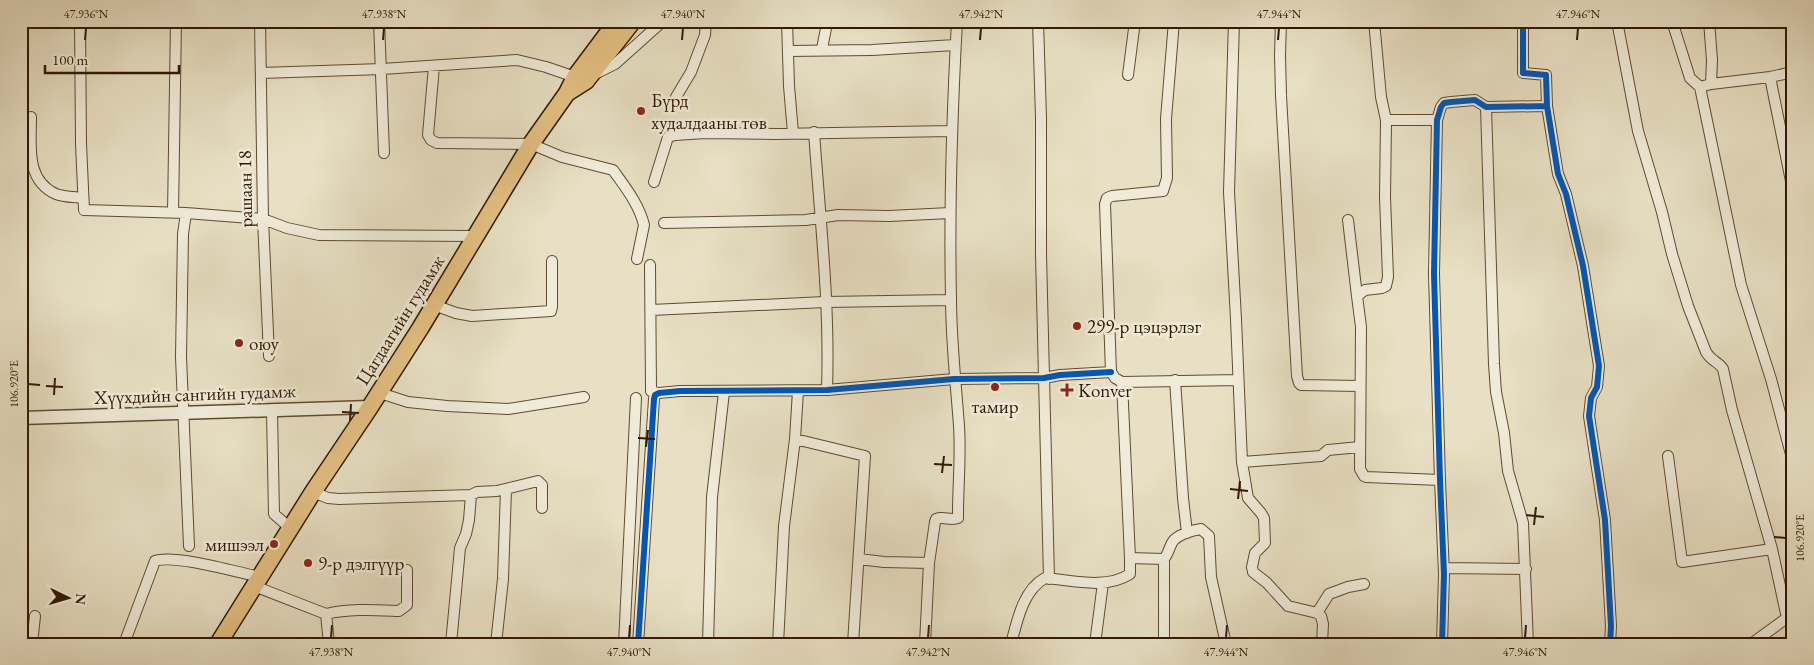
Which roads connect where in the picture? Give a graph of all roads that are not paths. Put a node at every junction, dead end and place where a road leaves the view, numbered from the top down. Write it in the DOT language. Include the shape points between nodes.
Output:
graph roads {
  1 [pos="80,21"];
  2 [pos="176,21"];
  3 [pos="260,21"];
  4 [pos="379,21"];
  5 [pos="616,21"];
  6 [pos="633,21"];
  7 [pos="663,21"];
  8 [pos="706,21"];
  9 [pos="787,21"];
  10 [pos="827,21"];
  11 [pos="956,21"];
  12 [pos="1038,21"];
  13 [pos="1135,21"];
  14 [pos="1174,21"];
  15 [pos="1234,21"];
  16 [pos="1281,21"];
  17 [pos="1374,21"];
  18 [pos="1522,21"];
  19 [pos="1617,21"];
  20 [pos="1672,21"];
  21 [pos="1709,21"];
  22 [pos="955,44"];
  23 [pos="788,51"];
  24 [pos="822,51"];
  25 [pos="434,66"];
  26 [pos="382,69"];
  27 [pos="1793,72"];
  28 [pos="261,73"];
  29 [pos="1128,75"];
  30 [pos="581,77"];
  31 [pos="1770,77"];
  32 [pos="1711,84"];
  33 [pos="1700,87"];
  34 [pos="676,97"];
  35 [pos="1548,106"];
  36 [pos="1486,107"];
  37 [pos="30,117"];
  38 [pos="1386,120"];
  39 [pos="1436,120"];
  40 [pos="814,132"];
  41 [pos="951,132"];
  42 [pos="793,133"];
  43 [pos="531,144"];
  44 [pos="384,153"];
  45 [pos="654,182"];
  46 [pos="1793,191"];
  47 [pos="83,198"];
  48 [pos="173,213"];
  49 [pos="186,213"];
  50 [pos="950,213"];
  51 [pos="820,217"];
  52 [pos="262,219"];
  53 [pos="1348,220"];
  54 [pos="664,224"];
  55 [pos="475,236"];
  56 [pos="637,259"];
  57 [pos="552,261"];
  58 [pos="650,265"];
  59 [pos="1357,296"];
  60 [pos="951,300"];
  61 [pos="825,302"];
  62 [pos="434,305"];
  63 [pos="651,310"];
  64 [pos="269,356"];
  65 [pos="1111,372"];
  66 [pos="1044,378"];
  67 [pos="954,379"];
  68 [pos="1175,380"];
  69 [pos="1238,380"];
  70 [pos="1122,382"];
  71 [pos="1360,386"];
  72 [pos="827,390"];
  73 [pos="798,391"];
  74 [pos="380,392"];
  75 [pos="724,392"];
  76 [pos="658,393"];
  77 [pos="584,397"];
  78 [pos="636,398"];
  79 [pos="370,407"];
  80 [pos="272,411"];
  81 [pos="182,414"];
  82 [pos="21,418"];
  83 [pos="795,439"];
  84 [pos="652,445"];
  85 [pos="634,446"];
  86 [pos="1360,447"];
  87 [pos="1668,456"];
  88 [pos="1242,462"];
  89 [pos="1793,462"];
  90 [pos="1440,480"];
  91 [pos="506,489"];
  92 [pos="313,492"];
  93 [pos="471,495"];
  94 [pos="542,508"];
  95 [pos="290,528"];
  96 [pos="1187,533"];
  97 [pos="189,546"];
  98 [pos="1772,549"];
  99 [pos="1130,558"];
  100 [pos="859,559"];
  101 [pos="1164,559"];
  102 [pos="929,563"];
  103 [pos="1444,568"];
  104 [pos="1526,569"];
  105 [pos="407,570"];
  106 [pos="1049,579"];
  107 [pos="257,582"];
  108 [pos="1104,583"];
  109 [pos="1364,584"];
  110 [pos="1317,613"];
  111 [pos="326,614"];
  112 [pos="36,616"];
  113 [pos="1790,616"];
  114 [pos="32,644"];
  115 [pos="124,644"];
  116 [pos="218,644"];
  117 [pos="329,644"];
  118 [pos="451,644"];
  119 [pos="496,644"];
  120 [pos="624,644"];
  121 [pos="638,644"];
  122 [pos="708,644"];
  123 [pos="778,644"];
  124 [pos="853,644"];
  125 [pos="925,644"];
  126 [pos="1011,644"];
  127 [pos="1095,644"];
  128 [pos="1164,644"];
  129 [pos="1226,644"];
  130 [pos="1322,644"];
  131 [pos="1442,644"];
  132 [pos="1528,644"];
  133 [pos="1610,644"];
  134 [pos="1751,644"];
  1 -- 47 [label="street"];
  2 -- 48 [label="street"];
  3 -- 28 [label="street, рашаан 18"];
  4 -- 26 [label="street"];
  5 -- 30 [label="main road, Цагдаагийн гудамж"];
  6 -- 30 [label="main road, Цагдаагийн гудамж"];
  7 -- 30 [label="street" via="615,64"];
  8 -- 34 [label="street" via="705,35 691,72"];
  9 -- 23 [label="street"];
  10 -- 24 [label="street"];
  11 -- 22 [label="street"];
  12 -- 66 [label="street"];
  13 -- 29 [label="street"];
  14 -- 65 [label="street" via="1166,119 1165,187 1163,191 1112,196 1105,204"];
  15 -- 69 [label="street" via="1229,192"];
  16 -- 71 [label="street" via="1281,96 1298,383"];
  17 -- 38 [label="street"];
  18 -- 35 [label="street" via="1522,72 1546,75"];
  19 -- 98 [label="street" via="1638,131 1672,254 1706,352 1723,369"];
  20 -- 33 [label="street" via="1690,78"];
  21 -- 32 [label="street"];
  22 -- 24 [label="street"];
  22 -- 41 [label="street"];
  23 -- 24 [label="street"];
  23 -- 42 [label="street"];
  25 -- 26 [label="street"];
  25 -- 30 [label="street" via="517,60"];
  25 -- 43 [label="street" via="428,135 431,140 437,143"];
  26 -- 28 [label="street"];
  26 -- 44 [label="street"];
  27 -- 31 [label="street"];
  28 -- 52 [label="street, рашаан 18"];
  30 -- 43 [label="main road, Цагдаагийн гудамж"];
  31 -- 32 [label="street"];
  31 -- 46 [label="street"];
  32 -- 33 [label="street"];
  33 -- 89 [label="street" via="1741,285"];
  35 -- 36 [label="street"];
  35 -- 133 [label="street" via="1558,174 1583,266 1600,366 1589,416 1605,520"];
  36 -- 39 [label="street" via="1476,100 1451,102 1442,106"];
  36 -- 104 [label="street" via="1496,392 1508,471 1523,523"];
  37 -- 47 [label="street" via="32,167 41,183 56,194"];
  38 -- 39 [label="street"];
  38 -- 59 [label="street" via="1388,277 1386,286 1365,290"];
  39 -- 90 [label="street" via="1434,274"];
  40 -- 41 [label="street"];
  40 -- 42 [label="street"];
  40 -- 51 [label="street"];
  41 -- 50 [label="street"];
  42 -- 45 [label="street" via="705,132 668,137"];
  43 -- 55 [label="main road, Цагдаагийн гудамж"];
  43 -- 56 [label="street" via="562,157 613,170 640,210 644,225"];
  47 -- 48 [label="street" via="84,210"];
  48 -- 49 [label="street"];
  49 -- 52 [label="street"];
  49 -- 81 [label="street" via="180,298"];
  50 -- 51 [label="street"];
  50 -- 60 [label="street"];
  51 -- 54 [label="street"];
  51 -- 61 [label="street"];
  52 -- 55 [label="street" via="319,235"];
  52 -- 64 [label="street, рашаан 18"];
  53 -- 59 [label="street"];
  55 -- 62 [label="main road, Цагдаагийн гудамж"];
  57 -- 62 [label="street" via="551,311 472,316"];
  58 -- 63 [label="street"];
  59 -- 71 [label="street" via="1361,327"];
  60 -- 61 [label="street"];
  60 -- 67 [label="street"];
  61 -- 63 [label="street"];
  61 -- 72 [label="street" via="829,346"];
  62 -- 74 [label="main road, Цагдаагийн гудамж"];
  63 -- 76 [label="street" via="651,391"];
  65 -- 66 [label="street" via="1060,374"];
  65 -- 70 [label="street"];
  66 -- 67 [label="street"];
  66 -- 106 [label="street"];
  67 -- 72 [label="street"];
  67 -- 102 [label="street" via="959,428 958,518 936,518"];
  68 -- 69 [label="street"];
  68 -- 70 [label="street"];
  68 -- 96 [label="street"];
  69 -- 88 [label="street"];
  70 -- 99 [label="street"];
  71 -- 86 [label="street"];
  72 -- 73 [label="street"];
  73 -- 75 [label="street"];
  73 -- 83 [label="street"];
  74 -- 77 [label="street" via="408,402 508,409"];
  74 -- 79 [label="main road, Цагдаагийн гудамж"];
  75 -- 76 [label="street"];
  75 -- 122 [label="street" via="712,497"];
  76 -- 84 [label="street" via="654,399"];
  78 -- 85 [label="street"];
  79 -- 80 [label="street, Хүүхдийн сангийн гудамж"];
  79 -- 92 [label="main road, Цагдаагийн гудамж"];
  80 -- 81 [label="street, Хүүхдийн сангийн гудамж"];
  80 -- 95 [label="street" via="274,514"];
  81 -- 82 [label="street, Хүүхдийн сангийн гудамж"];
  81 -- 97 [label="street"];
  83 -- 100 [label="street" via="865,456"];
  83 -- 123 [label="street" via="784,526"];
  84 -- 85 [label="street"];
  84 -- 121 [label="street"];
  85 -- 120 [label="street"];
  86 -- 88 [label="street" via="1328,450 1321,456"];
  86 -- 90 [label="street" via="1360,469 1364,476"];
  87 -- 98 [label="street" via="1682,562"];
  88 -- 110 [label="street" via="1248,498 1261,513 1264,525 1265,543 1255,553 1253,572 1288,606"];
  90 -- 103 [label="street"];
  91 -- 93 [label="street"];
  91 -- 94 [label="street" via="540,482"];
  91 -- 119 [label="street" via="503,579"];
  92 -- 93 [label="street" via="339,499"];
  92 -- 95 [label="main road, Цагдаагийн гудамж"];
  93 -- 118 [label="street" via="469,520 460,548"];
  95 -- 107 [label="main road, Цагдаагийн гудамж"];
  96 -- 101 [label="street" via="1174,540"];
  96 -- 129 [label="street" via="1202,529 1209,536 1211,577"];
  98 -- 113 [label="street"];
  99 -- 101 [label="street"];
  99 -- 108 [label="street" via="1130,574"];
  100 -- 102 [label="street"];
  100 -- 124 [label="street"];
  101 -- 128 [label="street"];
  102 -- 125 [label="street"];
  103 -- 104 [label="street"];
  103 -- 131 [label="street"];
  104 -- 132 [label="street"];
  105 -- 111 [label="street" via="407,605 399,611 337,611"];
  106 -- 108 [label="street"];
  106 -- 126 [label="street" via="1045,578 1032,587"];
  107 -- 111 [label="street"];
  107 -- 115 [label="street" via="187,562 155,561"];
  107 -- 116 [label="main road, Цагдаагийн гудамж"];
  108 -- 127 [label="street"];
  109 -- 110 [label="street" via="1329,594"];
  110 -- 130 [label="street" via="1323,624"];
  111 -- 117 [label="street"];
  112 -- 114 [label="street"];
  113 -- 134 [label="street"];
}
